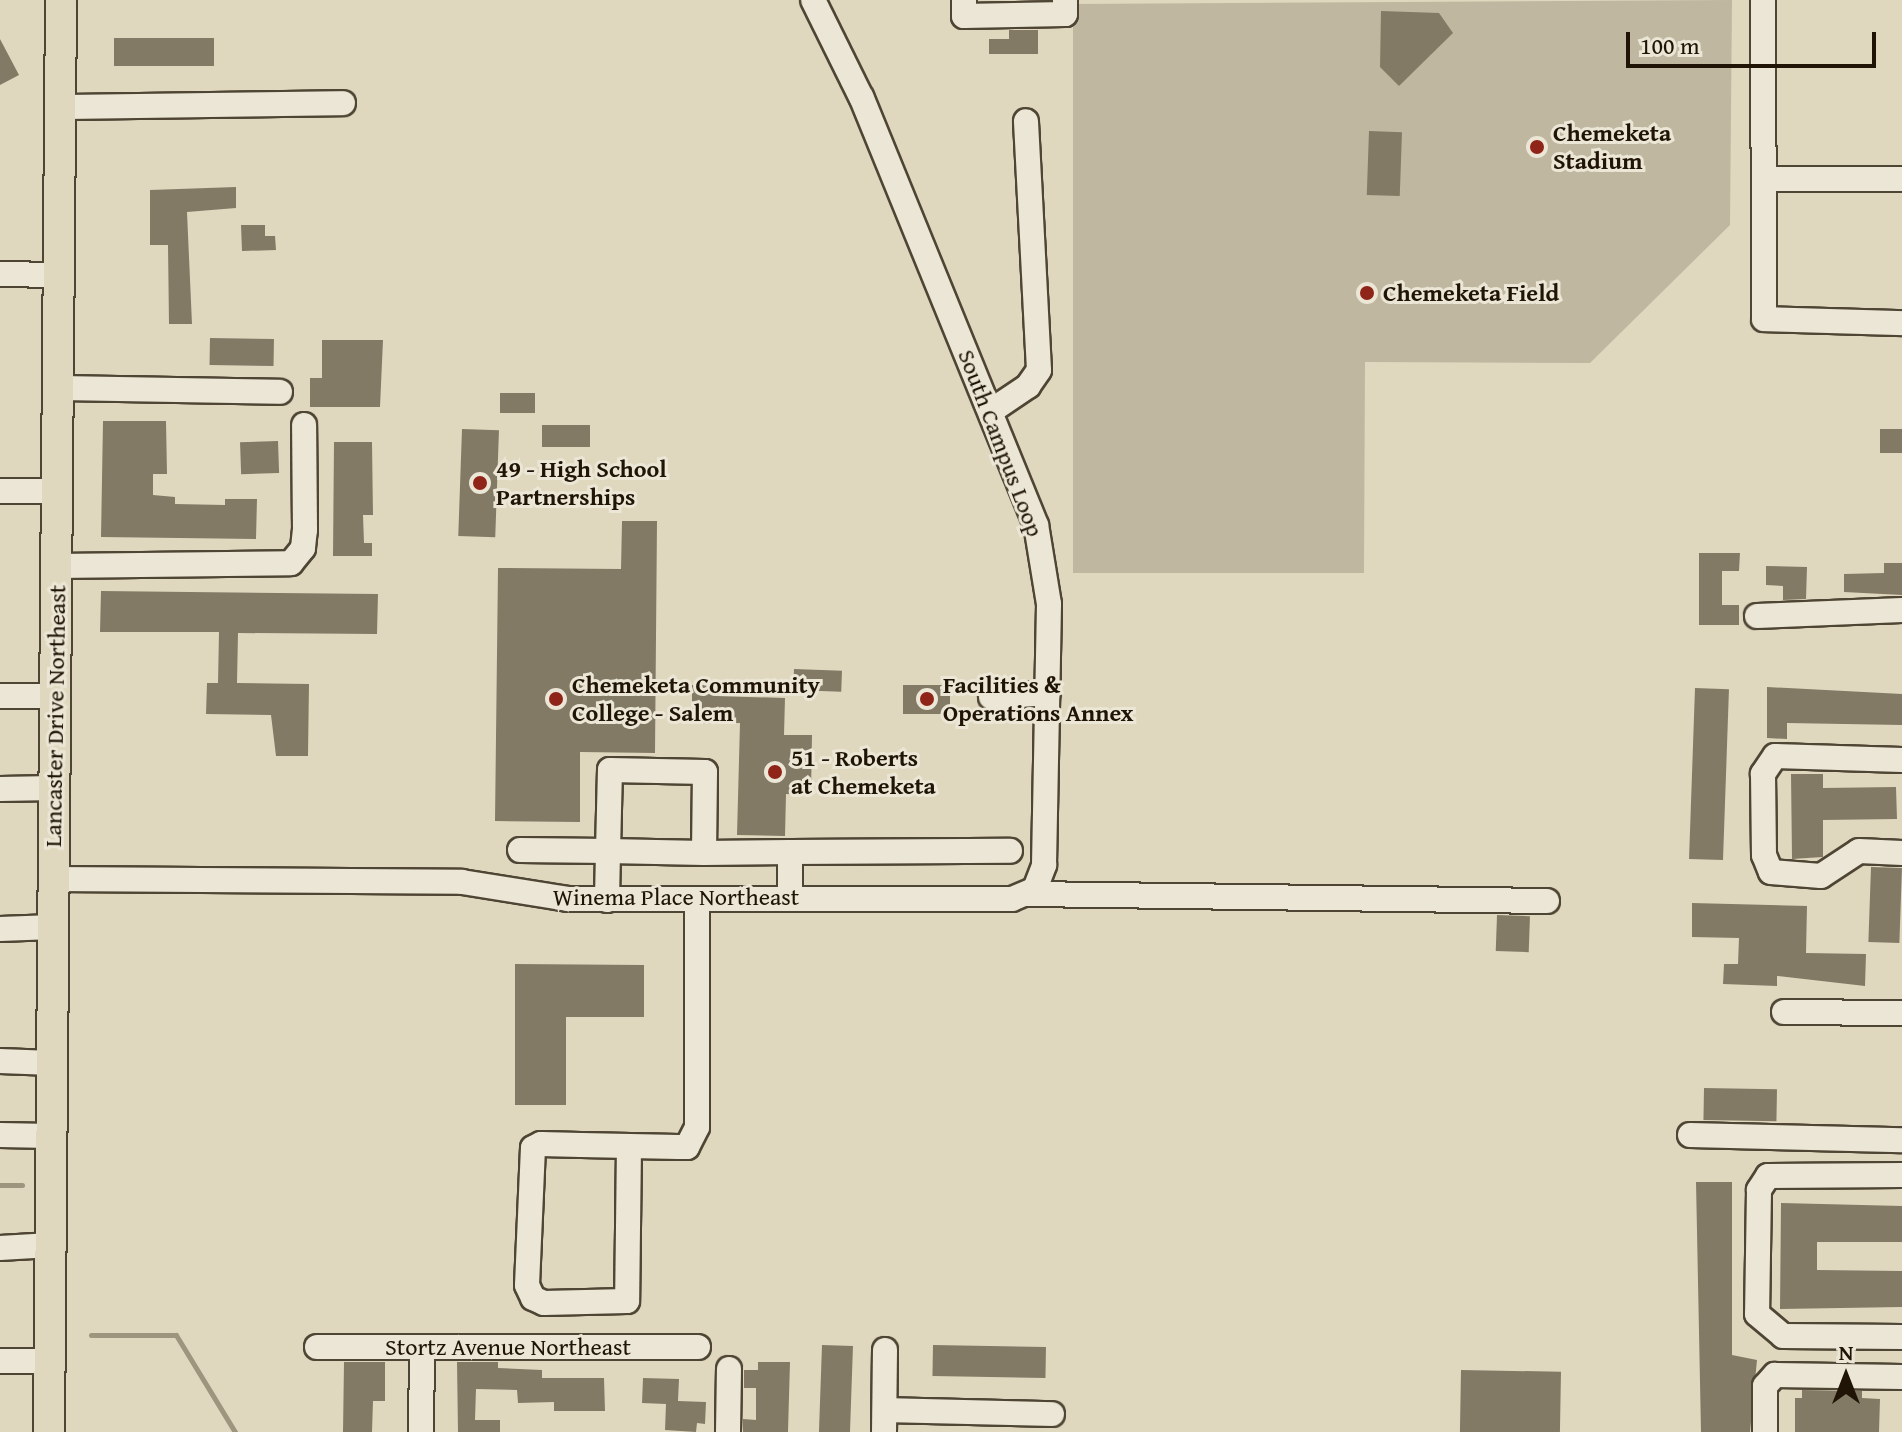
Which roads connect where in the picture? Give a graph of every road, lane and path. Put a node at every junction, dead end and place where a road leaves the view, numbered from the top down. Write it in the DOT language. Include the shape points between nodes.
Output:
graph roads {
  1 [pos="61,0"];
  2 [pos="964,0"];
  3 [pos="1065,0"];
  4 [pos="1763,0"];
  5 [pos="820,2"];
  6 [pos="343,103"];
  7 [pos="60,107"];
  8 [pos="1026,121"];
  9 [pos="1764,179"];
  10 [pos="1902,179"];
  11 [pos="0,274"];
  12 [pos="58,284"];
  13 [pos="0,290"];
  14 [pos="1902,323"];
  15 [pos="58,388"];
  16 [pos="280,392"];
  17 [pos="991,411"];
  18 [pos="304,425"];
  19 [pos="0,491"];
  20 [pos="57,491"];
  21 [pos="56,566"];
  22 [pos="1902,610"];
  23 [pos="1757,616"];
  24 [pos="1048,693"];
  25 [pos="0,696"];
  26 [pos="55,696"];
  27 [pos="991,697"];
  28 [pos="1902,760"];
  29 [pos="54,788"];
  30 [pos="0,789"];
  31 [pos="520,850"];
  32 [pos="608,851"];
  33 [pos="1010,851"];
  34 [pos="790,852"];
  35 [pos="704,853"];
  36 [pos="1902,853"];
  37 [pos="53,879"];
  38 [pos="1020,897"];
  39 [pos="790,898"];
  40 [pos="607,900"];
  41 [pos="697,901"];
  42 [pos="1547,901"];
  43 [pos="53,927"];
  44 [pos="0,929"];
  45 [pos="1784,1012"];
  46 [pos="1902,1013"];
  47 [pos="0,1061"];
  48 [pos="52,1063"];
  49 [pos="0,1135"];
  50 [pos="1690,1135"];
  51 [pos="51,1136"];
  52 [pos="1902,1140"];
  53 [pos="629,1146"];
  54 [pos="1902,1175"];
  55 [pos="51,1245"];
  56 [pos="0,1248"];
  57 [pos="1902,1337"];
  58 [pos="317,1347"];
  59 [pos="698,1347"];
  60 [pos="422,1348"];
  61 [pos="885,1350"];
  62 [pos="0,1361"];
  63 [pos="50,1361"];
  64 [pos="729,1369"];
  65 [pos="1902,1377"];
  66 [pos="1052,1414"];
  67 [pos="884,1421"];
  68 [pos="49,1432"];
  69 [pos="421,1432"];
  70 [pos="728,1432"];
  71 [pos="1765,1432"];
  1 -- 7 [label="main road, Lancaster Drive Northeast"];
  2 -- 3 [label="street" via="964,16 1065,14"];
  4 -- 9 [label="street"];
  5 -- 17 [label="street, South Campus Loop"];
  6 -- 7 [label="street"];
  7 -- 12 [label="main road, Lancaster Drive Northeast"];
  8 -- 17 [label="street" via="1039,370 1028,386"];
  9 -- 10 [label="street"];
  9 -- 14 [label="street" via="1764,319"];
  11 -- 12 [label="street"];
  12 -- 13 [label="street"];
  12 -- 15 [label="main road, Lancaster Drive Northeast"];
  15 -- 16 [label="street"];
  15 -- 20 [label="main road, Lancaster Drive Northeast"];
  17 -- 24 [label="street, South Campus Loop" via="1036,525 1048,584"];
  18 -- 21 [label="street" via="305,530 303,548 291,563"];
  19 -- 20 [label="street"];
  20 -- 21 [label="main road, Lancaster Drive Northeast"];
  21 -- 26 [label="main road, Lancaster Drive Northeast"];
  22 -- 23 [label="street"];
  24 -- 27 [label="street"];
  24 -- 38 [label="street, South Campus Loop" via="1044,865 1041,880"];
  25 -- 26 [label="street"];
  26 -- 29 [label="main road, Lancaster Drive Northeast"];
  28 -- 36 [label="street" via="1775,756 1763,774 1764,855 1771,872 1821,876 1859,851"];
  29 -- 30 [label="street"];
  29 -- 37 [label="main road, Lancaster Drive Northeast"];
  31 -- 32 [label="street"];
  32 -- 35 [label="street"];
  32 -- 35 [label="street" via="610,770 705,772"];
  32 -- 40 [label="street"];
  33 -- 34 [label="street"];
  34 -- 35 [label="street"];
  34 -- 39 [label="street"];
  37 -- 40 [label="street, Winema Place Northeast" via="462,882 546,899"];
  37 -- 43 [label="main road, Lancaster Drive Northeast"];
  38 -- 39 [label="street, Winema Place Northeast"];
  38 -- 42 [label="street, Winema Place Northeast"];
  39 -- 41 [label="street, Winema Place Northeast"];
  40 -- 41 [label="street, Winema Place Northeast"];
  41 -- 53 [label="street" via="697,1127 687,1147"];
  43 -- 44 [label="street"];
  43 -- 48 [label="main road, Lancaster Drive Northeast"];
  45 -- 46 [label="street"];
  47 -- 48 [label="street"];
  48 -- 51 [label="main road, Lancaster Drive Northeast"];
  49 -- 51 [label="street"];
  50 -- 52 [label="street"];
  51 -- 55 [label="main road, Lancaster Drive Northeast"];
  53 -- 53 [label="street" via="533,1148 527,1285 533,1298 627,1301"];
  54 -- 57 [label="street" via="1768,1176 1759,1190 1757,1314 1770,1332 1783,1336"];
  55 -- 56 [label="street"];
  55 -- 63 [label="main road, Lancaster Drive Northeast"];
  58 -- 60 [label="street, Stortz Avenue Northeast"];
  59 -- 60 [label="street, Stortz Avenue Northeast"];
  60 -- 69 [label="street"];
  61 -- 67 [label="street"];
  62 -- 63 [label="street"];
  63 -- 68 [label="main road, Lancaster Drive Northeast"];
  64 -- 70 [label="street"];
  65 -- 71 [label="street" via="1769,1378"];
  66 -- 67 [label="street"];
}
